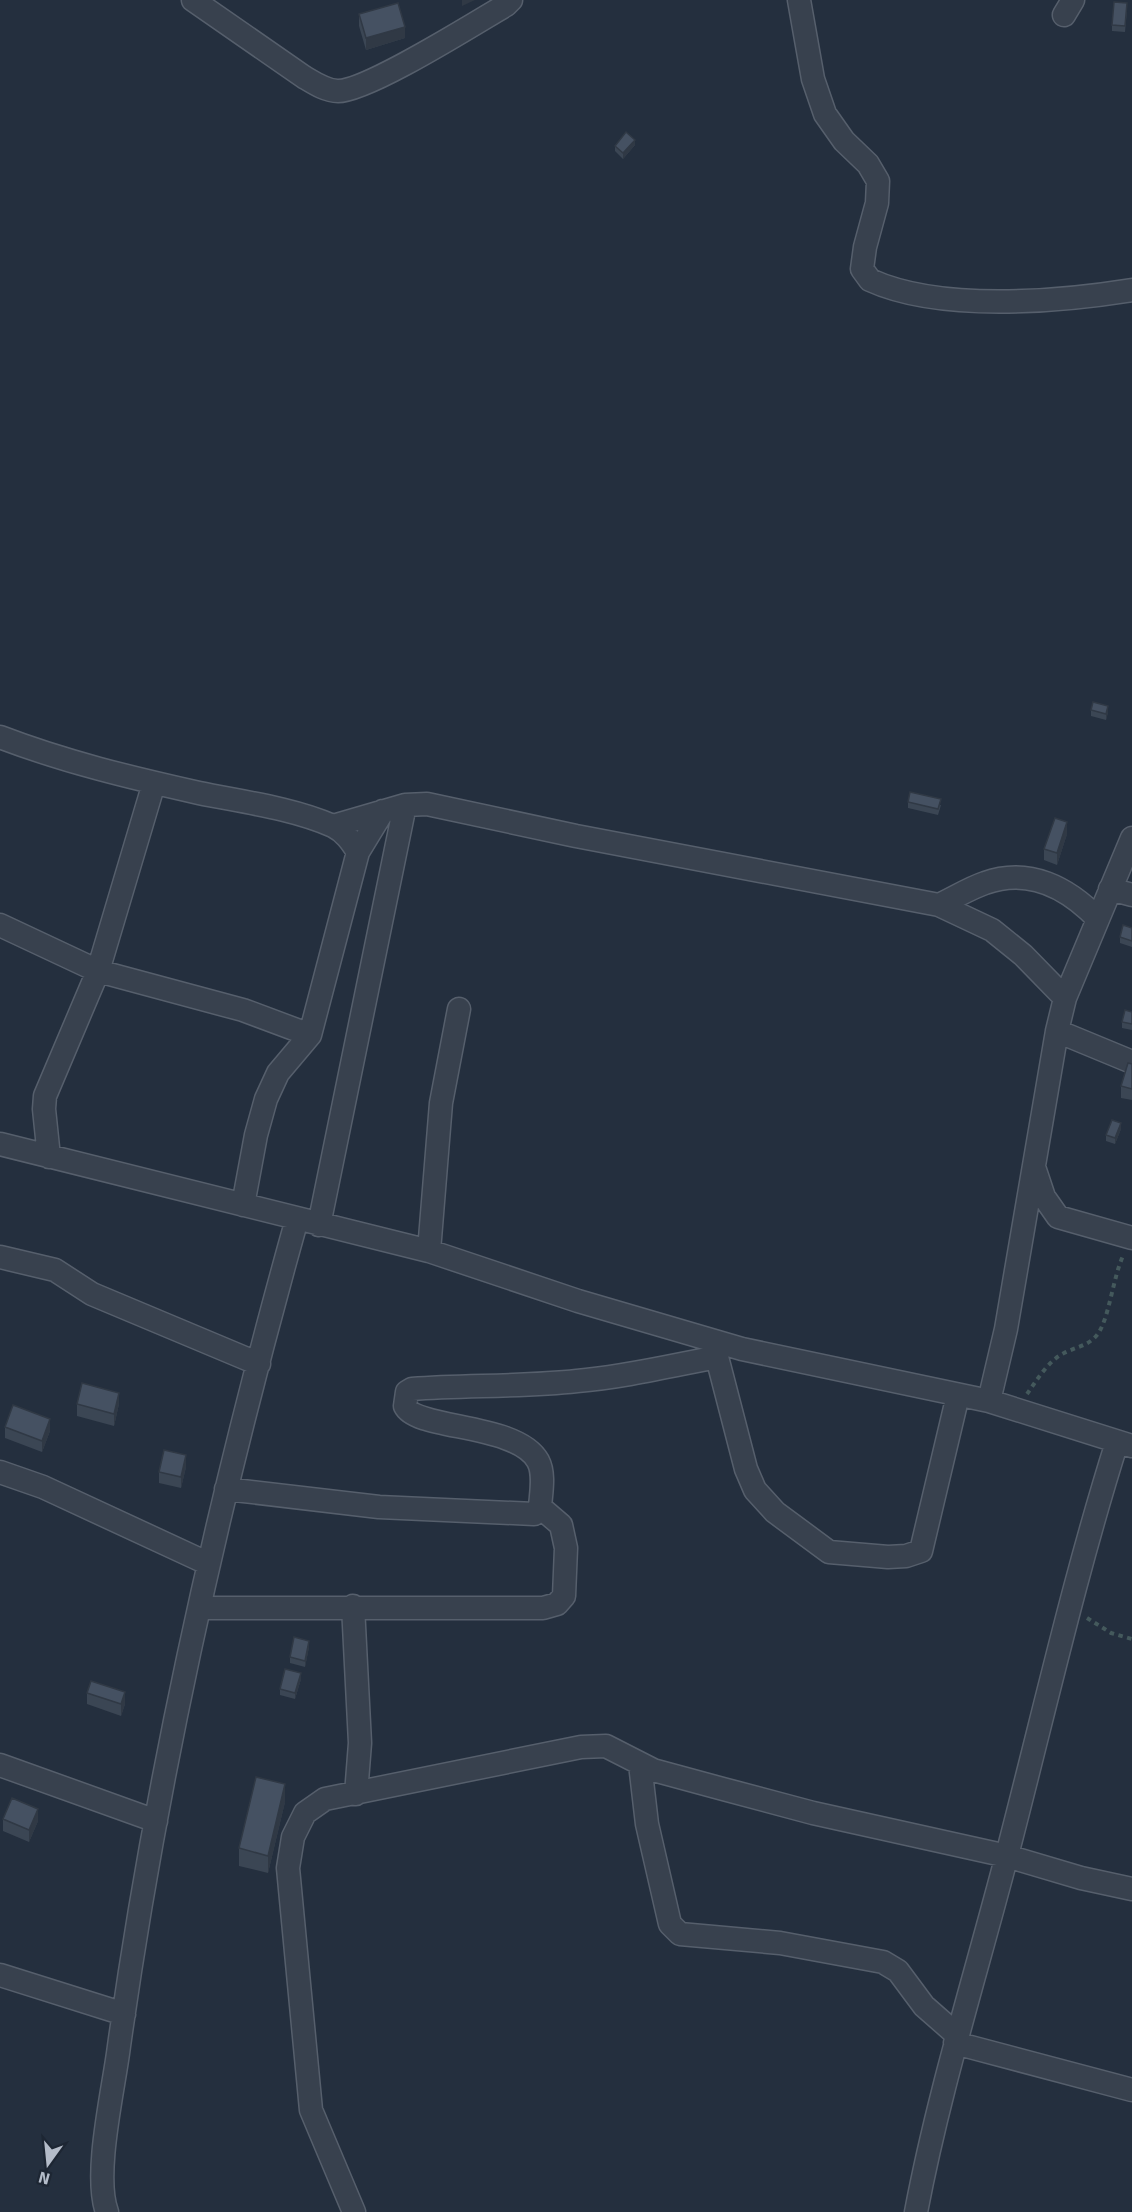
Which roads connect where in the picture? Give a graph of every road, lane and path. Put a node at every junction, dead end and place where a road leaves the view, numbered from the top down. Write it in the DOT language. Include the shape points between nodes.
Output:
graph roads {
  1 [pos="193,0"];
  2 [pos="511,0"];
  3 [pos="799,0"];
  4 [pos="1132,290"];
  5 [pos="0,737"];
  6 [pos="154,783"];
  7 [pos="405,805"];
  8 [pos="383,812"];
  9 [pos="333,826"];
  10 [pos="1132,838"];
  11 [pos="358,852"];
  12 [pos="1110,890"];
  13 [pos="1132,895"];
  14 [pos="939,905"];
  15 [pos="1098,919"];
  16 [pos="0,925"];
  17 [pos="98,971"];
  18 [pos="1065,998"];
  19 [pos="459,1009"];
  20 [pos="1057,1031"];
  21 [pos="310,1035"];
  22 [pos="1132,1062"];
  23 [pos="0,1144"];
  24 [pos="48,1157"];
  25 [pos="1034,1168"];
  26 [pos="243,1206"];
  27 [pos="297,1219"];
  28 [pos="319,1225"];
  29 [pos="1129,1244"];
  30 [pos="429,1251"];
  31 [pos="0,1257"];
  32 [pos="716,1349"];
  33 [pos="259,1364"];
  34 [pos="958,1395"];
  35 [pos="989,1401"];
  36 [pos="1017,1410"];
  37 [pos="1125,1444"];
  38 [pos="0,1472"];
  39 [pos="226,1490"];
  40 [pos="540,1507"];
  41 [pos="209,1564"];
  42 [pos="353,1606"];
  43 [pos="1070,1607"];
  44 [pos="200,1608"];
  45 [pos="1132,1639"];
  46 [pos="640,1764"];
  47 [pos="0,1766"];
  48 [pos="356,1794"];
  49 [pos="156,1821"];
  50 [pos="1006,1856"];
  51 [pos="1132,1889"];
  52 [pos="0,1975"];
  53 [pos="124,2014"];
  54 [pos="956,2039"];
  55 [pos="1132,2090"];
  56 [pos="104,2208"];
  57 [pos="354,2212"];
  58 [pos="916,2212"];
  1 -- 2 [label="street" via="304,77 338,91 362,85"];
  3 -- 4 [label="street" via="813,79 825,114 878,181 862,269 870,280 948,298 1023,302"];
  5 -- 6 [label="street" via="47,755"];
  6 -- 9 [label="street"];
  6 -- 17 [label="street"];
  7 -- 8 [label="street"];
  7 -- 14 [label="street" via="427,804"];
  7 -- 28 [label="street"];
  8 -- 9 [label="street"];
  8 -- 11 [label="street"];
  9 -- 11 [label="street" via="350,839"];
  10 -- 12 [label="street"];
  11 -- 21 [label="street"];
  12 -- 13 [label="street"];
  12 -- 15 [label="street"];
  14 -- 15 [label="street" via="987,882 1022,878 1056,886 1077,898"];
  14 -- 18 [label="street" via="992,930"];
  15 -- 18 [label="street"];
  16 -- 17 [label="street"];
  17 -- 21 [label="street" via="243,1010"];
  17 -- 24 [label="street" via="45,1096"];
  18 -- 20 [label="street"];
  19 -- 30 [label="street" via="441,1103"];
  20 -- 22 [label="street"];
  20 -- 25 [label="street"];
  21 -- 26 [label="street" via="278,1073 266,1099"];
  23 -- 24 [label="street"];
  24 -- 26 [label="street"];
  25 -- 29 [label="street" via="1044,1197 1058,1217"];
  25 -- 35 [label="street" via="1006,1329"];
  26 -- 27 [label="street"];
  27 -- 28 [label="street"];
  27 -- 33 [label="street"];
  28 -- 30 [label="street"];
  29 -- 36 [label="path" via="1116,1272 1099,1333 1092,1341 1051,1362"];
  30 -- 32 [label="street"];
  31 -- 33 [label="street" via="55,1270 93,1294"];
  32 -- 34 [label="street"];
  32 -- 34 [label="street" via="735,1430 755,1490 775,1512 830,1552 888,1557 921,1551"];
  32 -- 40 [label="street" via="627,1375 407,1392 405,1406 416,1417 481,1430 521,1447 537,1460 542,1476"];
  33 -- 39 [label="street"];
  34 -- 35 [label="street"];
  35 -- 36 [label="street"];
  36 -- 37 [label="street"];
  37 -- 43 [label="street" via="1084,1546"];
  38 -- 41 [label="street" via="43,1487"];
  39 -- 40 [label="street" via="379,1508 528,1516"];
  39 -- 41 [label="street"];
  40 -- 42 [label="street" via="555,1517 565,1535 564,1596 557,1604 543,1608"];
  41 -- 44 [label="street"];
  42 -- 44 [label="street"];
  42 -- 48 [label="street" via="360,1743"];
  43 -- 45 [label="path" via="1111,1633"];
  43 -- 50 [label="street"];
  44 -- 49 [label="street"];
  46 -- 48 [label="street" via="606,1746 581,1747"];
  46 -- 50 [label="street" via="813,1814"];
  46 -- 54 [label="street" via="653,1856 675,1931 883,1962 898,1971"];
  47 -- 49 [label="street"];
  48 -- 57 [label="street" via="325,1799 305,1813 293,1837 288,1868 311,2109"];
  49 -- 53 [label="street"];
  50 -- 51 [label="street"];
  50 -- 54 [label="street"];
  52 -- 53 [label="street"];
  53 -- 56 [label="street" via="104,2159"];
  54 -- 55 [label="street"];
  54 -- 58 [label="street" via="929,2142"];
}
